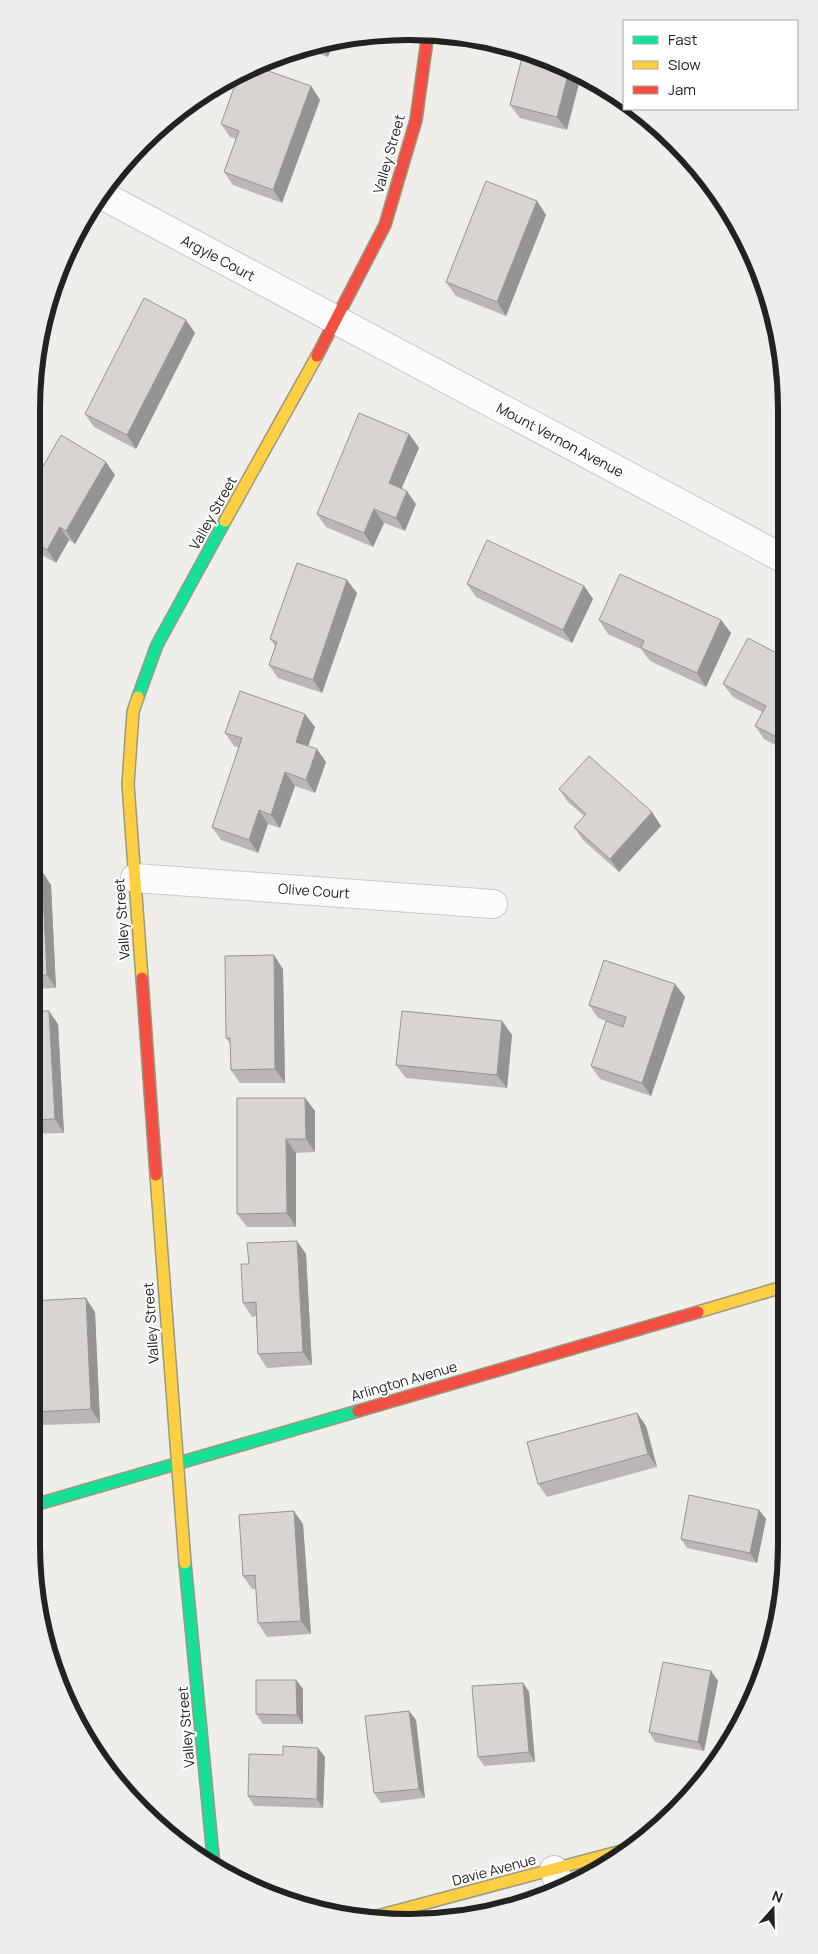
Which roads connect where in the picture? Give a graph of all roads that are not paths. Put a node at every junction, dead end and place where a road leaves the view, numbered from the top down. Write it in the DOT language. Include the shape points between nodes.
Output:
graph roads {
  1 [pos="427,41"];
  2 [pos="107,198"];
  3 [pos="336,322"];
  4 [pos="778,556"];
  5 [pos="135,878"];
  6 [pos="493,904"];
  7 [pos="778,1288"];
  8 [pos="176,1463"];
  9 [pos="40,1503"];
  10 [pos="213,1858"];
  11 [pos="599,1862"];
  12 [pos="561,1878"];
  13 [pos="393,1913"];
  1 -- 3 [label="street, Valley Street" via="416,120 385,225"];
  2 -- 3 [label="street, Argyle Court"];
  3 -- 4 [label="street, Mount Vernon Avenue"];
  3 -- 5 [label="street, Valley Street" via="157,645 133,712 128,784"];
  5 -- 6 [label="street, Olive Court"];
  5 -- 8 [label="street, Valley Street"];
  7 -- 8 [label="street, Arlington Avenue"];
  8 -- 9 [label="street, Arlington Avenue"];
  8 -- 10 [label="street, Valley Street"];
  11 -- 12 [label="street, Davie Avenue"];
  12 -- 13 [label="street, Davie Avenue"];
}
